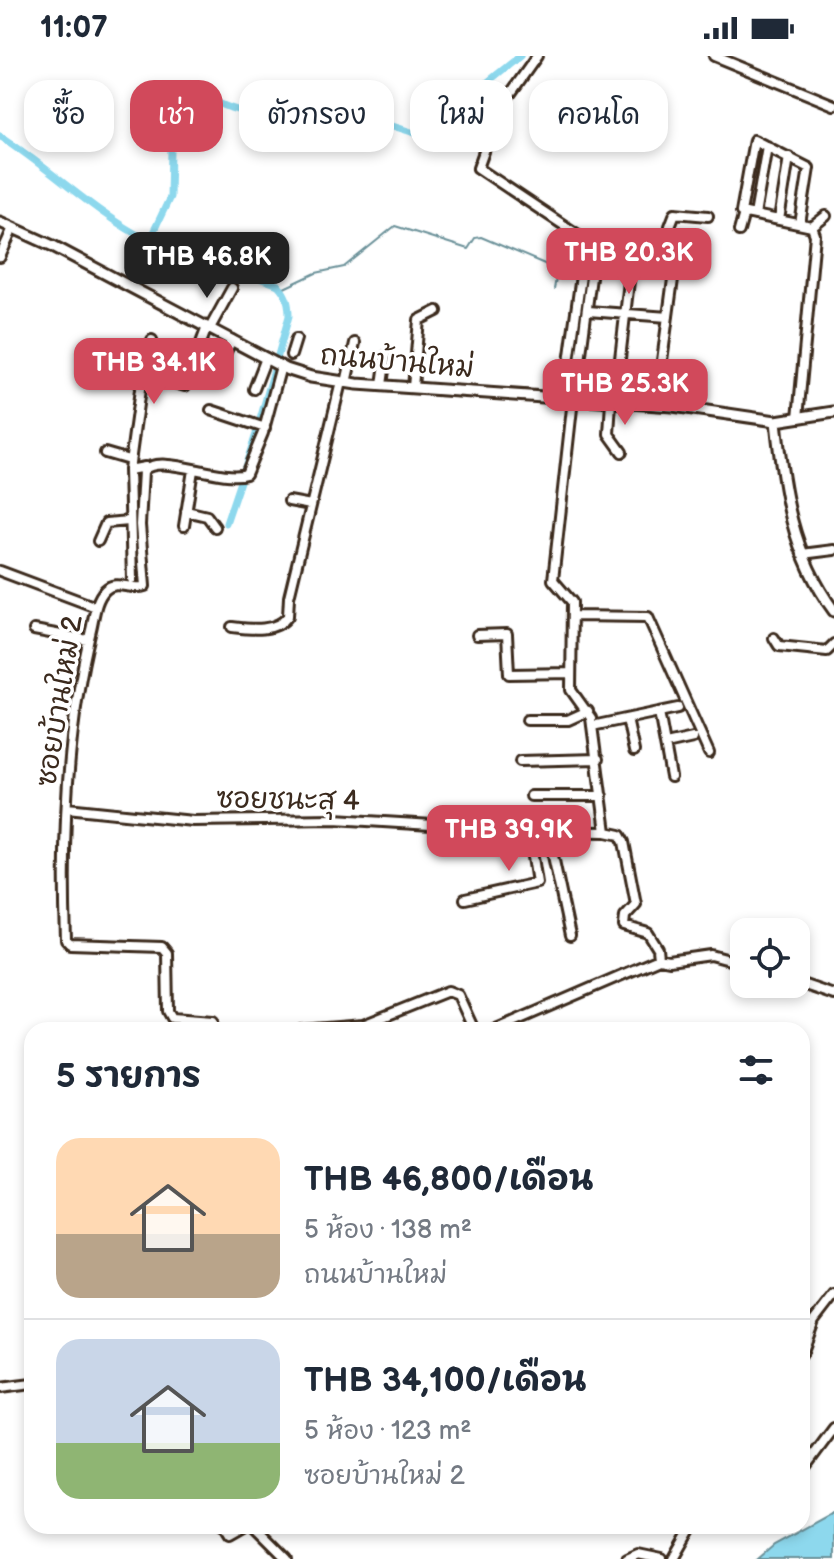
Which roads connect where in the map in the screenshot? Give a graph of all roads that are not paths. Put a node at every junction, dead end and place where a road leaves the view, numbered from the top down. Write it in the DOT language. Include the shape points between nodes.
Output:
graph roads {
  1 [pos="537,56"];
  2 [pos="714,56"];
  3 [pos="834,105"];
  4 [pos="767,146"];
  5 [pos="789,157"];
  6 [pos="744,213"];
  7 [pos="755,215"];
  8 [pos="708,216"];
  9 [pos="826,216"];
  10 [pos="779,220"];
  11 [pos="0,222"];
  12 [pos="800,224"];
  13 [pos="670,226"];
  14 [pos="812,227"];
  15 [pos="13,228"];
  16 [pos="739,231"];
  17 [pos="585,242"];
  18 [pos="595,246"];
  19 [pos="669,247"];
  20 [pos="632,255"];
  21 [pos="0,257"];
  22 [pos="676,257"];
  23 [pos="232,288"];
  24 [pos="437,311"];
  25 [pos="588,311"];
  26 [pos="627,312"];
  27 [pos="668,317"];
  28 [pos="208,328"];
  29 [pos="296,339"];
  30 [pos="152,340"];
  31 [pos="232,340"];
  32 [pos="355,343"];
  33 [pos="386,356"];
  34 [pos="266,358"];
  35 [pos="220,363"];
  36 [pos="287,363"];
  37 [pos="157,378"];
  38 [pos="344,383"];
  39 [pos="382,385"];
  40 [pos="413,387"];
  41 [pos="254,389"];
  42 [pos="570,399"];
  43 [pos="613,402"];
  44 [pos="656,405"];
  45 [pos="211,410"];
  46 [pos="834,412"];
  47 [pos="798,418"];
  48 [pos="776,421"];
  49 [pos="265,428"];
  50 [pos="622,452"];
  51 [pos="105,453"];
  52 [pos="129,465"];
  53 [pos="145,467"];
  54 [pos="193,470"];
  55 [pos="289,501"];
  56 [pos="311,505"];
  57 [pos="186,511"];
  58 [pos="129,521"];
  59 [pos="184,526"];
  60 [pos="215,527"];
  61 [pos="98,541"];
  62 [pos="834,550"];
  63 [pos="802,554"];
  64 [pos="0,571"];
  65 [pos="132,579"];
  66 [pos="96,607"];
  67 [pos="834,611"];
  68 [pos="573,616"];
  69 [pos="232,627"];
  70 [pos="34,630"];
  71 [pos="477,635"];
  72 [pos="774,638"];
  73 [pos="88,640"];
  74 [pos="834,644"];
  75 [pos="571,673"];
  76 [pos="678,708"];
  77 [pos="588,711"];
  78 [pos="659,712"];
  79 [pos="627,719"];
  80 [pos="527,720"];
  81 [pos="592,726"];
  82 [pos="693,738"];
  83 [pos="666,744"];
  84 [pos="634,751"];
  85 [pos="709,753"];
  86 [pos="598,759"];
  87 [pos="520,761"];
  88 [pos="671,777"];
  89 [pos="531,796"];
  90 [pos="602,796"];
  91 [pos="67,808"];
  92 [pos="529,831"];
  93 [pos="548,832"];
  94 [pos="606,832"];
  95 [pos="465,899"];
  96 [pos="570,936"];
  97 [pos="659,959"];
  98 [pos="730,960"];
  99 [pos="810,987"];
  100 [pos="834,995"];
  101 [pos="213,1021"];
  102 [pos="370,1022"];
  103 [pos="470,1022"];
  104 [pos="513,1022"];
  105 [pos="834,1295"];
  106 [pos="810,1332"];
  107 [pos="24,1385"];
  108 [pos="0,1388"];
  109 [pos="834,1428"];
  110 [pos="810,1460"];
  111 [pos="262,1534"];
  112 [pos="688,1534"];
  113 [pos="287,1559"];
  114 [pos="627,1559"];
  115 [pos="662,1559"];
  116 [pos="674,1559"];
  1 -- 17 [label="street" via="499,110 478,168"];
  2 -- 3 [label="street"];
  4 -- 5 [label="street"];
  4 -- 6 [label="street" via="754,140 752,144 740,210"];
  4 -- 7 [label="street"];
  5 -- 10 [label="street"];
  5 -- 12 [label="street" via="811,171"];
  6 -- 7 [label="street"];
  6 -- 16 [label="street"];
  7 -- 10 [label="street"];
  8 -- 13 [label="street" via="675,213"];
  9 -- 14 [label="street"];
  10 -- 12 [label="street"];
  11 -- 15 [label="street, ถนนบ้านใหม่"];
  12 -- 14 [label="street"];
  14 -- 47 [label="street"];
  15 -- 21 [label="street"];
  15 -- 28 [label="street, ถนนบ้านใหม่"];
  17 -- 18 [label="street"];
  17 -- 42 [label="street"];
  18 -- 19 [label="street"];
  18 -- 25 [label="street"];
  20 -- 26 [label="street"];
  22 -- 27 [label="street"];
  23 -- 28 [label="street"];
  24 -- 40 [label="street" via="419,320"];
  25 -- 26 [label="street"];
  25 -- 42 [label="street"];
  26 -- 27 [label="street"];
  26 -- 43 [label="street"];
  27 -- 44 [label="street"];
  28 -- 31 [label="street, ถนนบ้านใหม่"];
  28 -- 37 [label="street" via="185,386"];
  29 -- 36 [label="street"];
  30 -- 52 [label="street"];
  31 -- 34 [label="street, ถนนบ้านใหม่"];
  31 -- 35 [label="street"];
  32 -- 38 [label="street"];
  33 -- 39 [label="street"];
  34 -- 36 [label="street, ถนนบ้านใหม่"];
  34 -- 41 [label="street"];
  36 -- 38 [label="street, ถนนบ้านใหม่"];
  36 -- 49 [label="street"];
  38 -- 39 [label="street, ถนนบ้านใหม่"];
  38 -- 56 [label="street"];
  39 -- 40 [label="street, ถนนบ้านใหม่"];
  40 -- 42 [label="street, ถนนบ้านใหม่"];
  42 -- 43 [label="street, ถนนบ้านใหม่"];
  42 -- 68 [label="street" via="553,576 555,586 572,599"];
  43 -- 44 [label="street, ถนนบ้านใหม่"];
  43 -- 50 [label="street" via="609,434"];
  44 -- 48 [label="street, ถนนบ้านใหม่"];
  45 -- 49 [label="street"];
  46 -- 47 [label="street, ถนนบ้านใหม่"];
  47 -- 48 [label="street, ถนนบ้านใหม่"];
  48 -- 63 [label="street" via="786,503"];
  49 -- 54 [label="street" via="246,474"];
  51 -- 52 [label="street"];
  52 -- 53 [label="street"];
  52 -- 58 [label="street"];
  53 -- 54 [label="street"];
  53 -- 66 [label="street, ซอยบ้านใหม่ 2" via="140,525 145,586 106,589"];
  54 -- 57 [label="street"];
  55 -- 56 [label="street"];
  56 -- 69 [label="street" via="285,621 257,629"];
  57 -- 59 [label="street"];
  57 -- 60 [label="street" via="207,516"];
  58 -- 61 [label="street" via="106,523"];
  58 -- 65 [label="street"];
  62 -- 63 [label="street"];
  63 -- 67 [label="street"];
  64 -- 66 [label="street"];
  66 -- 73 [label="street, ซอยบ้านใหม่ 2"];
  68 -- 75 [label="street"];
  68 -- 85 [label="street" via="648,617"];
  70 -- 73 [label="street"];
  71 -- 75 [label="street" via="507,634 509,674"];
  72 -- 74 [label="street" via="779,646 817,652"];
  73 -- 91 [label="street, ซอยบ้านใหม่ 2"];
  75 -- 77 [label="street" via="572,694"];
  76 -- 78 [label="street"];
  77 -- 80 [label="street" via="568,720"];
  77 -- 81 [label="street"];
  78 -- 79 [label="street"];
  78 -- 83 [label="street"];
  79 -- 81 [label="street"];
  79 -- 84 [label="street"];
  81 -- 86 [label="street"];
  82 -- 83 [label="street"];
  83 -- 88 [label="street"];
  86 -- 87 [label="street"];
  86 -- 90 [label="street"];
  89 -- 90 [label="street"];
  90 -- 94 [label="street"];
  91 -- 92 [label="street, ซอยชนะสุ 4" via="193,821 335,819"];
  91 -- 101 [label="street, ซอยบ้านใหม่ 2" via="67,942 162,947 167,953 172,1018"];
  92 -- 93 [label="street, ซอยชนะสุ 4"];
  92 -- 95 [label="street" via="537,883"];
  93 -- 94 [label="street, ซอยชนะสุ 4"];
  93 -- 96 [label="street"];
  94 -- 97 [label="street" via="622,837 633,888 635,906 624,926 648,933"];
  97 -- 98 [label="street" via="711,955"];
  97 -- 104 [label="street"];
  99 -- 100 [label="street"];
  102 -- 103 [label="street" via="448,991 458,995"];
  105 -- 106 [label="street"];
  107 -- 108 [label="street"];
  109 -- 110 [label="street"];
  111 -- 113 [label="street"];
  112 -- 116 [label="street"];
  114 -- 115 [label="street" via="638,1554"];
}
